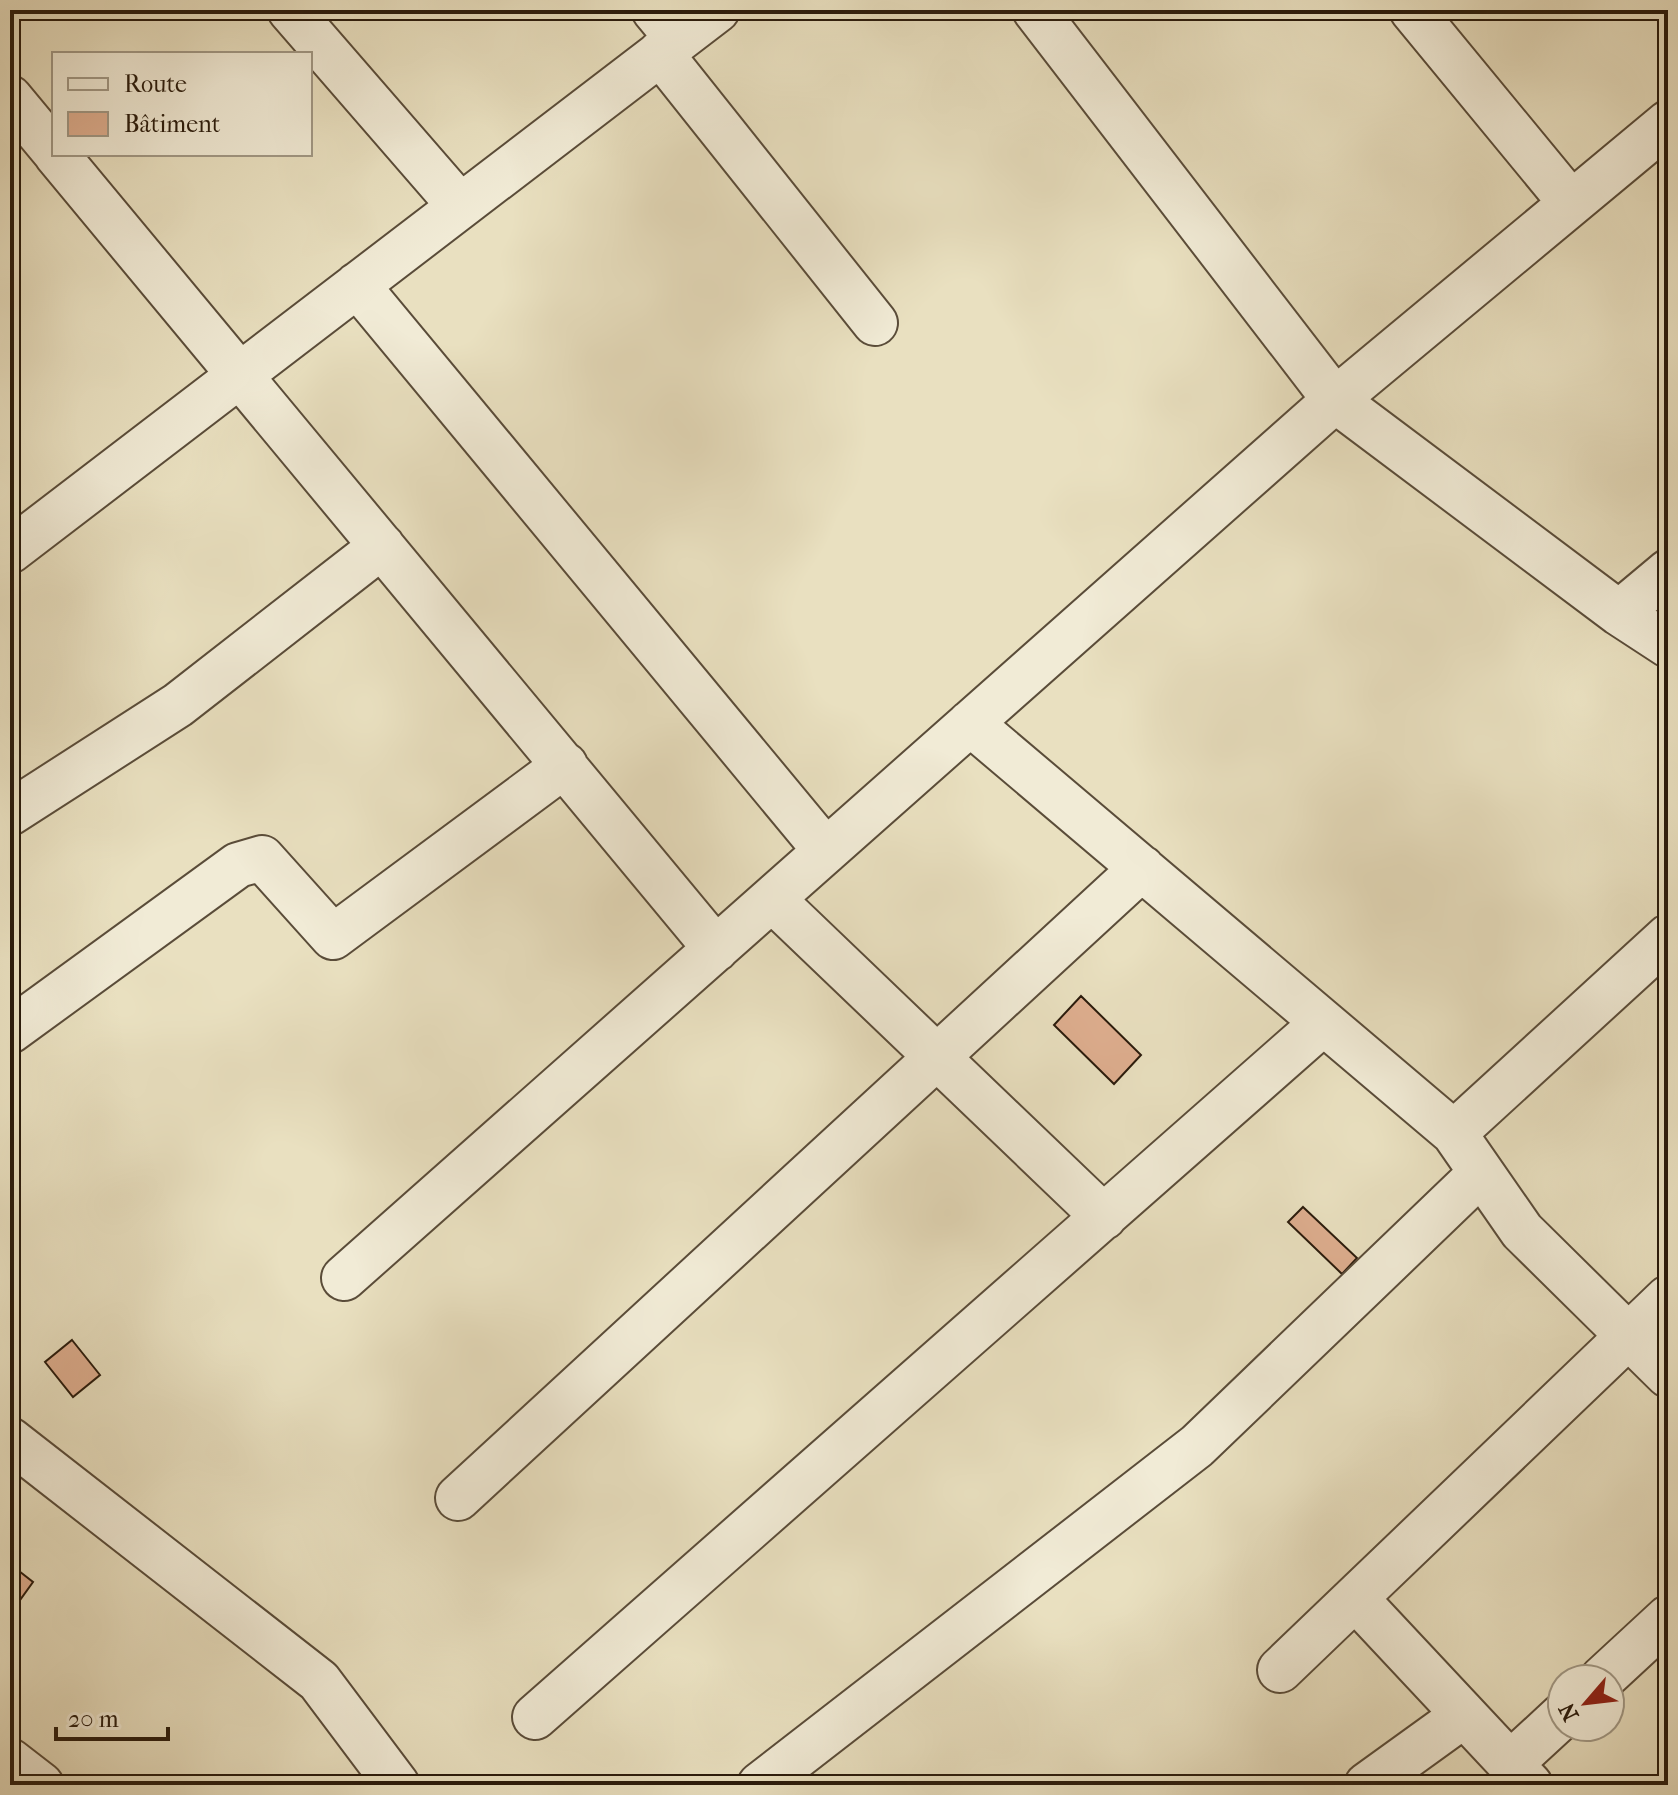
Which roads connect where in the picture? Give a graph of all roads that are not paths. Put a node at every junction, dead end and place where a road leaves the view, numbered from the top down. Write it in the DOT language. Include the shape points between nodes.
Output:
graph roads {
  1 [pos="290,10"];
  2 [pos="717,10"];
  3 [pos="1035,10"];
  4 [pos="1412,10"];
  5 [pos="664,34"];
  6 [pos="10,98"];
  7 [pos="1668,123"];
  8 [pos="52,148"];
  9 [pos="58,156"];
  10 [pos="1571,203"];
  11 [pos="460,206"];
  12 [pos="357,285"];
  13 [pos="875,323"];
  14 [pos="240,375"];
  15 [pos="1335,400"];
  16 [pos="382,546"];
  17 [pos="10,551"];
  18 [pos="1668,572"];
  19 [pos="1619,613"];
  20 [pos="1668,645"];
  21 [pos="970,723"];
  22 [pos="565,765"];
  23 [pos="10,813"];
  24 [pos="826,851"];
  25 [pos="1142,868"];
  26 [pos="772,899"];
  27 [pos="1668,937"];
  28 [pos="716,949"];
  29 [pos="1323,1023"];
  30 [pos="10,1031"];
  31 [pos="937,1057"];
  32 [pos="1454,1133"];
  33 [pos="1481,1173"];
  34 [pos="1104,1217"];
  35 [pos="344,1278"];
  36 [pos="1668,1298"];
  37 [pos="1628,1335"];
  38 [pos="1668,1375"];
  39 [pos="10,1440"];
  40 [pos="458,1498"];
  41 [pos="1355,1598"];
  42 [pos="1668,1618"];
  43 [pos="1619,1663"];
  44 [pos="1280,1670"];
  45 [pos="1464,1715"];
  46 [pos="535,1717"];
  47 [pos="1546,1738"];
  48 [pos="10,1761"];
  49 [pos="1520,1774"];
  50 [pos="41,1785"];
  51 [pos="397,1785"];
  52 [pos="760,1785"];
  53 [pos="1367,1785"];
  1 -- 11 [label="street"];
  2 -- 5 [label="street"];
  3 -- 15 [label="street"];
  4 -- 10 [label="street"];
  5 -- 11 [label="street"];
  5 -- 13 [label="street"];
  6 -- 8 [label="street"];
  7 -- 10 [label="street"];
  9 -- 14 [label="street"];
  10 -- 15 [label="street"];
  11 -- 12 [label="street"];
  12 -- 14 [label="street"];
  12 -- 24 [label="street"];
  14 -- 16 [label="street"];
  14 -- 17 [label="street"];
  15 -- 19 [label="street"];
  15 -- 21 [label="street"];
  16 -- 22 [label="street"];
  16 -- 23 [label="street" via="178,705"];
  18 -- 19 [label="street"];
  19 -- 20 [label="street"];
  21 -- 24 [label="street"];
  21 -- 25 [label="street"];
  22 -- 28 [label="street"];
  22 -- 30 [label="street" via="333,937 262,858 238,865"];
  24 -- 26 [label="street"];
  25 -- 29 [label="street"];
  25 -- 31 [label="street"];
  26 -- 28 [label="street"];
  26 -- 31 [label="street"];
  27 -- 32 [label="street"];
  28 -- 35 [label="street"];
  29 -- 32 [label="street"];
  29 -- 34 [label="street"];
  31 -- 34 [label="street"];
  31 -- 40 [label="street"];
  32 -- 33 [label="street"];
  33 -- 37 [label="street" via="1522,1231"];
  33 -- 52 [label="street" via="1197,1446"];
  34 -- 46 [label="street"];
  36 -- 37 [label="street"];
  37 -- 38 [label="street"];
  37 -- 41 [label="street"];
  39 -- 51 [label="street" via="319,1681"];
  41 -- 44 [label="street"];
  41 -- 45 [label="street"];
  42 -- 43 [label="street"];
  45 -- 49 [label="street"];
  45 -- 53 [label="street"];
  47 -- 49 [label="street"];
  48 -- 50 [label="street"];
}
